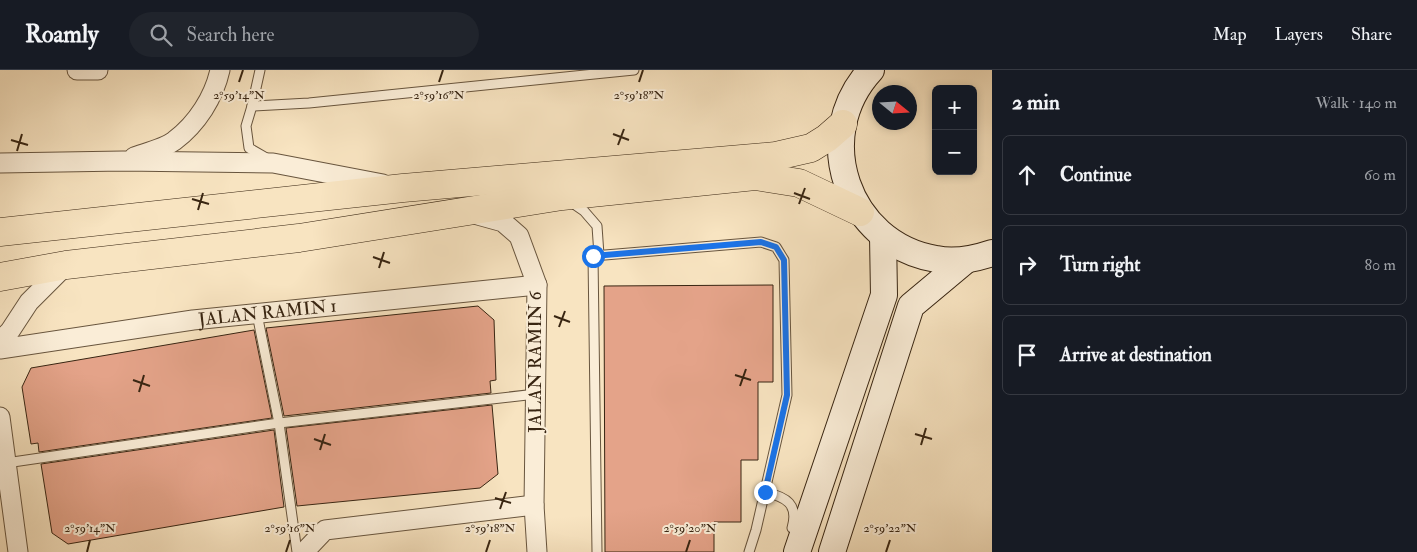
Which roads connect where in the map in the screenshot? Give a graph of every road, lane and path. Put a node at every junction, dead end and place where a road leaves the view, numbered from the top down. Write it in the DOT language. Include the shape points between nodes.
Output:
graph roads {
  1 [pos="77,70"];
  2 [pos="98,70"];
  3 [pos="220,70"];
  4 [pos="260,70"];
  5 [pos="634,70"];
  6 [pos="870,70"];
  7 [pos="252,106"];
  8 [pos="843,124"];
  9 [pos="124,162"];
  10 [pos="0,163"];
  11 [pos="273,163"];
  12 [pos="404,188"];
  13 [pos="562,196"];
  14 [pos="465,211"];
  15 [pos="860,212"];
  16 [pos="0,232"];
  17 [pos="883,236"];
  18 [pos="992,253"];
  19 [pos="599,255"];
  20 [pos="966,260"];
  21 [pos="66,265"];
  22 [pos="0,277"];
  23 [pos="537,285"];
  24 [pos="257,314"];
  25 [pos="0,342"];
  26 [pos="0,350"];
  27 [pos="536,394"];
  28 [pos="0,417"];
  29 [pos="279,423"];
  30 [pos="3,464"];
  31 [pos="765,492"];
  32 [pos="534,505"];
  33 [pos="794,543"];
  34 [pos="18,552"];
  35 [pos="297,552"];
  36 [pos="304,552"];
  37 [pos="536,552"];
  38 [pos="597,552"];
  39 [pos="749,552"];
  40 [pos="832,552"];
  1 -- 2 [label="street"];
  3 -- 9 [label="street" via="200,116 173,142"];
  4 -- 7 [label="lane"];
  5 -- 7 [label="lane"];
  6 -- 8 [label="street" via="852,96"];
  7 -- 11 [label="lane" via="246,126 249,148"];
  8 -- 12 [label="highway" via="811,148 776,156"];
  8 -- 15 [label="street" via="840,154 846,184"];
  9 -- 10 [label="street"];
  9 -- 11 [label="street"];
  11 -- 12 [label="street"];
  12 -- 16 [label="highway"];
  13 -- 14 [label="highway"];
  13 -- 15 [label="highway" via="755,176 799,182"];
  13 -- 19 [label="lane" via="584,211 597,226"];
  14 -- 21 [label="highway" via="298,238"];
  14 -- 23 [label="street, JALAN RAMIN 6" via="503,222 519,236"];
  15 -- 17 [label="street"];
  17 -- 20 [label="street" via="908,252 936,260"];
  17 -- 33 [label="street" via="884,295"];
  18 -- 20 [label="street"];
  19 -- 31 [label="lane" via="761,242 776,247 784,260 787,395"];
  19 -- 38 [label="lane" via="593,256"];
  20 -- 40 [label="street" via="911,306"];
  21 -- 22 [label="highway"];
  21 -- 25 [label="street" via="29,302"];
  23 -- 24 [label="street, JALAN RAMIN 1"];
  23 -- 27 [label="street, JALAN RAMIN 6"];
  24 -- 26 [label="street, JALAN RAMIN 1" via="193,320"];
  24 -- 29 [label="lane"];
  27 -- 29 [label="lane"];
  27 -- 32 [label="street, JALAN RAMIN 6"];
  28 -- 30 [label="street"];
  29 -- 30 [label="lane"];
  29 -- 35 [label="lane"];
  30 -- 34 [label="street"];
  31 -- 33 [label="lane" via="780,496 791,504 795,517"];
  31 -- 39 [label="lane"];
  32 -- 36 [label="street" via="325,530"];
  32 -- 37 [label="street, JALAN RAMIN 6"];
}
